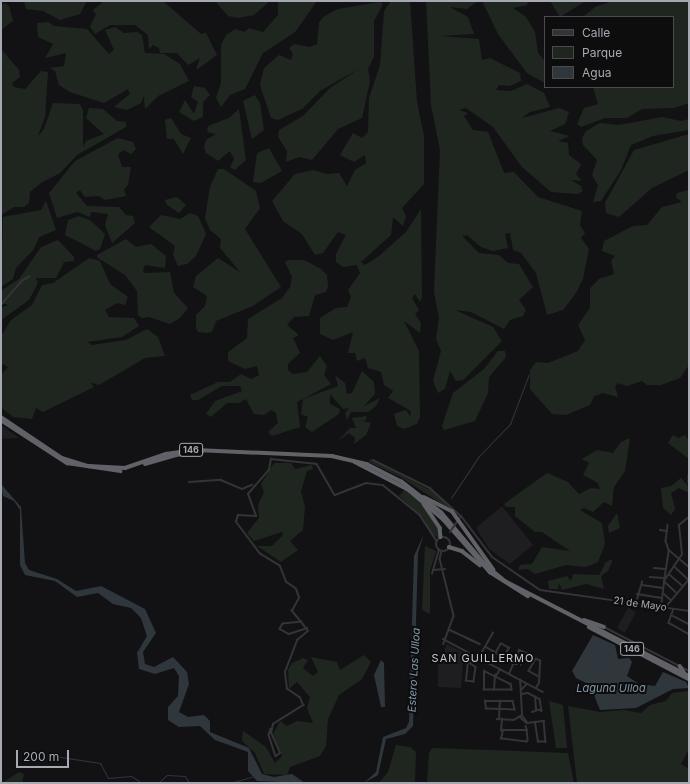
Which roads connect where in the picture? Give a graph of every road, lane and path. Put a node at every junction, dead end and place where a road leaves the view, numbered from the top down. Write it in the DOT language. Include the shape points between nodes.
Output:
graph roads {
  1 [pos="30,276"];
  2 [pos="1,306"];
  3 [pos="1,417"];
  4 [pos="1,420"];
  5 [pos="373,460"];
  6 [pos="689,476"];
  7 [pos="188,482"];
  8 [pos="689,483"];
  9 [pos="254,484"];
  10 [pos="244,489"];
  11 [pos="250,491"];
  12 [pos="420,497"];
  13 [pos="460,517"];
  14 [pos="689,517"];
  15 [pos="668,525"];
  16 [pos="660,530"];
  17 [pos="667,531"];
  18 [pos="441,538"];
  19 [pos="446,538"];
  20 [pos="436,541"];
  21 [pos="449,547"];
  22 [pos="439,550"];
  23 [pos="669,550"];
  24 [pos="442,551"];
  25 [pos="680,560"];
  26 [pos="689,566"];
  27 [pos="675,567"];
  28 [pos="654,568"];
  29 [pos="445,569"];
  30 [pos="665,569"];
  31 [pos="433,571"];
  32 [pos="490,572"];
  33 [pos="432,574"];
  34 [pos="669,574"];
  35 [pos="650,577"];
  36 [pos="663,578"];
  37 [pos="689,579"];
  38 [pos="664,581"];
  39 [pos="508,583"];
  40 [pos="683,586"];
  41 [pos="663,588"];
  42 [pos="663,592"];
  43 [pos="677,593"];
  44 [pos="637,594"];
  45 [pos="662,598"];
  46 [pos="671,600"];
  47 [pos="636,604"];
  48 [pos="661,608"];
  49 [pos="665,608"];
  50 [pos="674,609"];
  51 [pos="689,611"];
  52 [pos="673,616"];
  53 [pos="576,617"];
  54 [pos="302,622"];
  55 [pos="689,624"];
  56 [pos="604,627"];
  57 [pos="307,628"];
  58 [pos="450,630"];
  59 [pos="493,633"];
  60 [pos="689,634"];
  61 [pos="465,638"];
  62 [pos="444,640"];
  63 [pos="444,644"];
  64 [pos="486,647"];
  65 [pos="483,652"];
  66 [pos="496,653"];
  67 [pos="475,656"];
  68 [pos="478,658"];
  69 [pos="487,662"];
  70 [pos="471,664"];
  71 [pos="513,664"];
  72 [pos="680,666"];
  73 [pos="500,669"];
  74 [pos="689,671"];
  75 [pos="509,674"];
  76 [pos="496,676"];
  77 [pos="538,676"];
  78 [pos="689,677"];
  79 [pos="520,680"];
  80 [pos="528,684"];
  81 [pos="536,688"];
  82 [pos="494,690"];
  83 [pos="521,690"];
  84 [pos="543,692"];
  85 [pos="522,694"];
  86 [pos="535,697"];
  87 [pos="500,700"];
  88 [pos="500,710"];
  89 [pos="536,711"];
  90 [pos="532,712"];
  91 [pos="521,716"];
  92 [pos="499,719"];
  93 [pos="535,722"];
  94 [pos="526,726"];
  95 [pos="271,728"];
  96 [pos="527,730"];
  97 [pos="501,731"];
  1 -- 2 [label="street" via="23,280"];
  3 -- 12 [label="highway, 146" via="62,458 84,465 125,468 166,454 196,450 332,456 372,466"];
  4 -- 12 [label="highway, 146" via="58,458 82,468 123,470 196,452 334,458 378,471"];
  5 -- 13 [label="street" via="430,488"];
  6 -- 8 [label="street"];
  7 -- 10 [label="street" via="218,480"];
  9 -- 10 [label="street"];
  9 -- 11 [label="street"];
  9 -- 20 [label="street" via="275,458 318,464 335,495 372,482 403,501 422,517"];
  10 -- 11 [label="street"];
  11 -- 54 [label="street" via="249,501 256,516 238,515 238,527 260,554 280,566 286,582 295,587 299,598 292,611"];
  12 -- 13 [label="highway" via="445,506"];
  12 -- 18 [label="highway" via="435,519"];
  12 -- 32 [label="highway, 146" via="444,519"];
  12 -- 39 [label="highway, 146" via="446,517 489,568"];
  13 -- 19 [label="street, bridge"];
  13 -- 39 [label="highway" via="490,566"];
  13 -- 47 [label="street, 21 de Mayo" via="483,548 519,578 546,592"];
  14 -- 25 [label="street" via="679,526"];
  15 -- 17 [label="street"];
  16 -- 17 [label="street"];
  17 -- 23 [label="street"];
  18 -- 19 [label="street"];
  18 -- 20 [label="street"];
  19 -- 21 [label="street"];
  20 -- 22 [label="street"];
  21 -- 24 [label="street"];
  21 -- 32 [label="highway" via="462,551"];
  22 -- 24 [label="street"];
  22 -- 31 [label="street"];
  23 -- 25 [label="street"];
  23 -- 30 [label="street"];
  24 -- 29 [label="street"];
  25 -- 26 [label="street"];
  25 -- 27 [label="street"];
  27 -- 34 [label="street"];
  27 -- 37 [label="street"];
  28 -- 30 [label="street"];
  29 -- 31 [label="street"];
  29 -- 58 [label="street" via="454,614"];
  30 -- 36 [label="street"];
  31 -- 33 [label="street"];
  32 -- 78 [label="highway, 146" via="510,587"];
  34 -- 38 [label="street"];
  34 -- 40 [label="street"];
  35 -- 36 [label="street"];
  36 -- 38 [label="street"];
  37 -- 40 [label="street"];
  38 -- 41 [label="street"];
  38 -- 43 [label="street"];
  39 -- 53 [label="highway, 146"];
  40 -- 43 [label="street"];
  41 -- 42 [label="street"];
  41 -- 44 [label="street" via="642,584"];
  42 -- 45 [label="street"];
  42 -- 46 [label="street"];
  43 -- 46 [label="street"];
  44 -- 45 [label="street"];
  44 -- 47 [label="street"];
  45 -- 48 [label="street"];
  46 -- 49 [label="street"];
  47 -- 48 [label="street, 21 de Mayo"];
  48 -- 49 [label="street, 21 de Mayo"];
  49 -- 50 [label="street, 21 de Mayo"];
  50 -- 51 [label="street, 21 de Mayo"];
  50 -- 52 [label="street"];
  52 -- 55 [label="street"];
  52 -- 60 [label="street" via="669,623"];
  53 -- 56 [label="highway"];
  53 -- 78 [label="highway, 146"];
  54 -- 57 [label="street"];
  54 -- 57 [label="street" via="283,624 280,629 290,634"];
  56 -- 72 [label="street"];
  57 -- 95 [label="street" via="307,633 297,640 285,672 287,689 300,698 302,705 281,717"];
  58 -- 61 [label="street"];
  58 -- 62 [label="street"];
  59 -- 64 [label="street"];
  61 -- 61 [label="street" via="472,638 480,644 477,645"];
  62 -- 63 [label="street"];
  62 -- 67 [label="street"];
  64 -- 65 [label="street"];
  64 -- 66 [label="street"];
  65 -- 68 [label="street"];
  65 -- 69 [label="street"];
  66 -- 66 [label="street" via="504,657 509,648 501,644"];
  67 -- 68 [label="street"];
  67 -- 70 [label="street"];
  68 -- 69 [label="street"];
  69 -- 73 [label="street"];
  70 -- 70 [label="street" via="466,664 468,683 475,681 476,667"];
  71 -- 71 [label="street" via="519,650 526,653 521,666"];
  71 -- 75 [label="street"];
  72 -- 74 [label="street"];
  72 -- 78 [label="highway"];
  73 -- 75 [label="street"];
  73 -- 76 [label="street"];
  75 -- 79 [label="street"];
  76 -- 82 [label="street"];
  76 -- 82 [label="street" via="484,671 484,689"];
  76 -- 82 [label="street" via="511,684 513,689"];
  77 -- 77 [label="street" via="540,661 536,659 529,671"];
  77 -- 81 [label="street"];
  79 -- 80 [label="street"];
  79 -- 83 [label="street"];
  80 -- 81 [label="street"];
  80 -- 83 [label="street"];
  81 -- 84 [label="street"];
  83 -- 85 [label="street"];
  85 -- 86 [label="street"];
  85 -- 91 [label="street"];
  86 -- 89 [label="street"];
  86 -- 89 [label="street" via="541,700 542,709"];
  87 -- 88 [label="street"];
  87 -- 88 [label="street" via="513,701 515,708"];
  87 -- 88 [label="street" via="485,701 486,709"];
  88 -- 92 [label="street"];
  89 -- 90 [label="street"];
  91 -- 92 [label="street"];
  91 -- 93 [label="street" via="526,722"];
  92 -- 97 [label="street"];
  93 -- 93 [label="street" via="538,742 547,742 545,722"];
  94 -- 96 [label="street"];
  95 -- 95 [label="street" via="280,753 276,756 269,735"];
  96 -- 97 [label="street"];
  96 -- 97 [label="street" via="527,742 502,740"];
}
